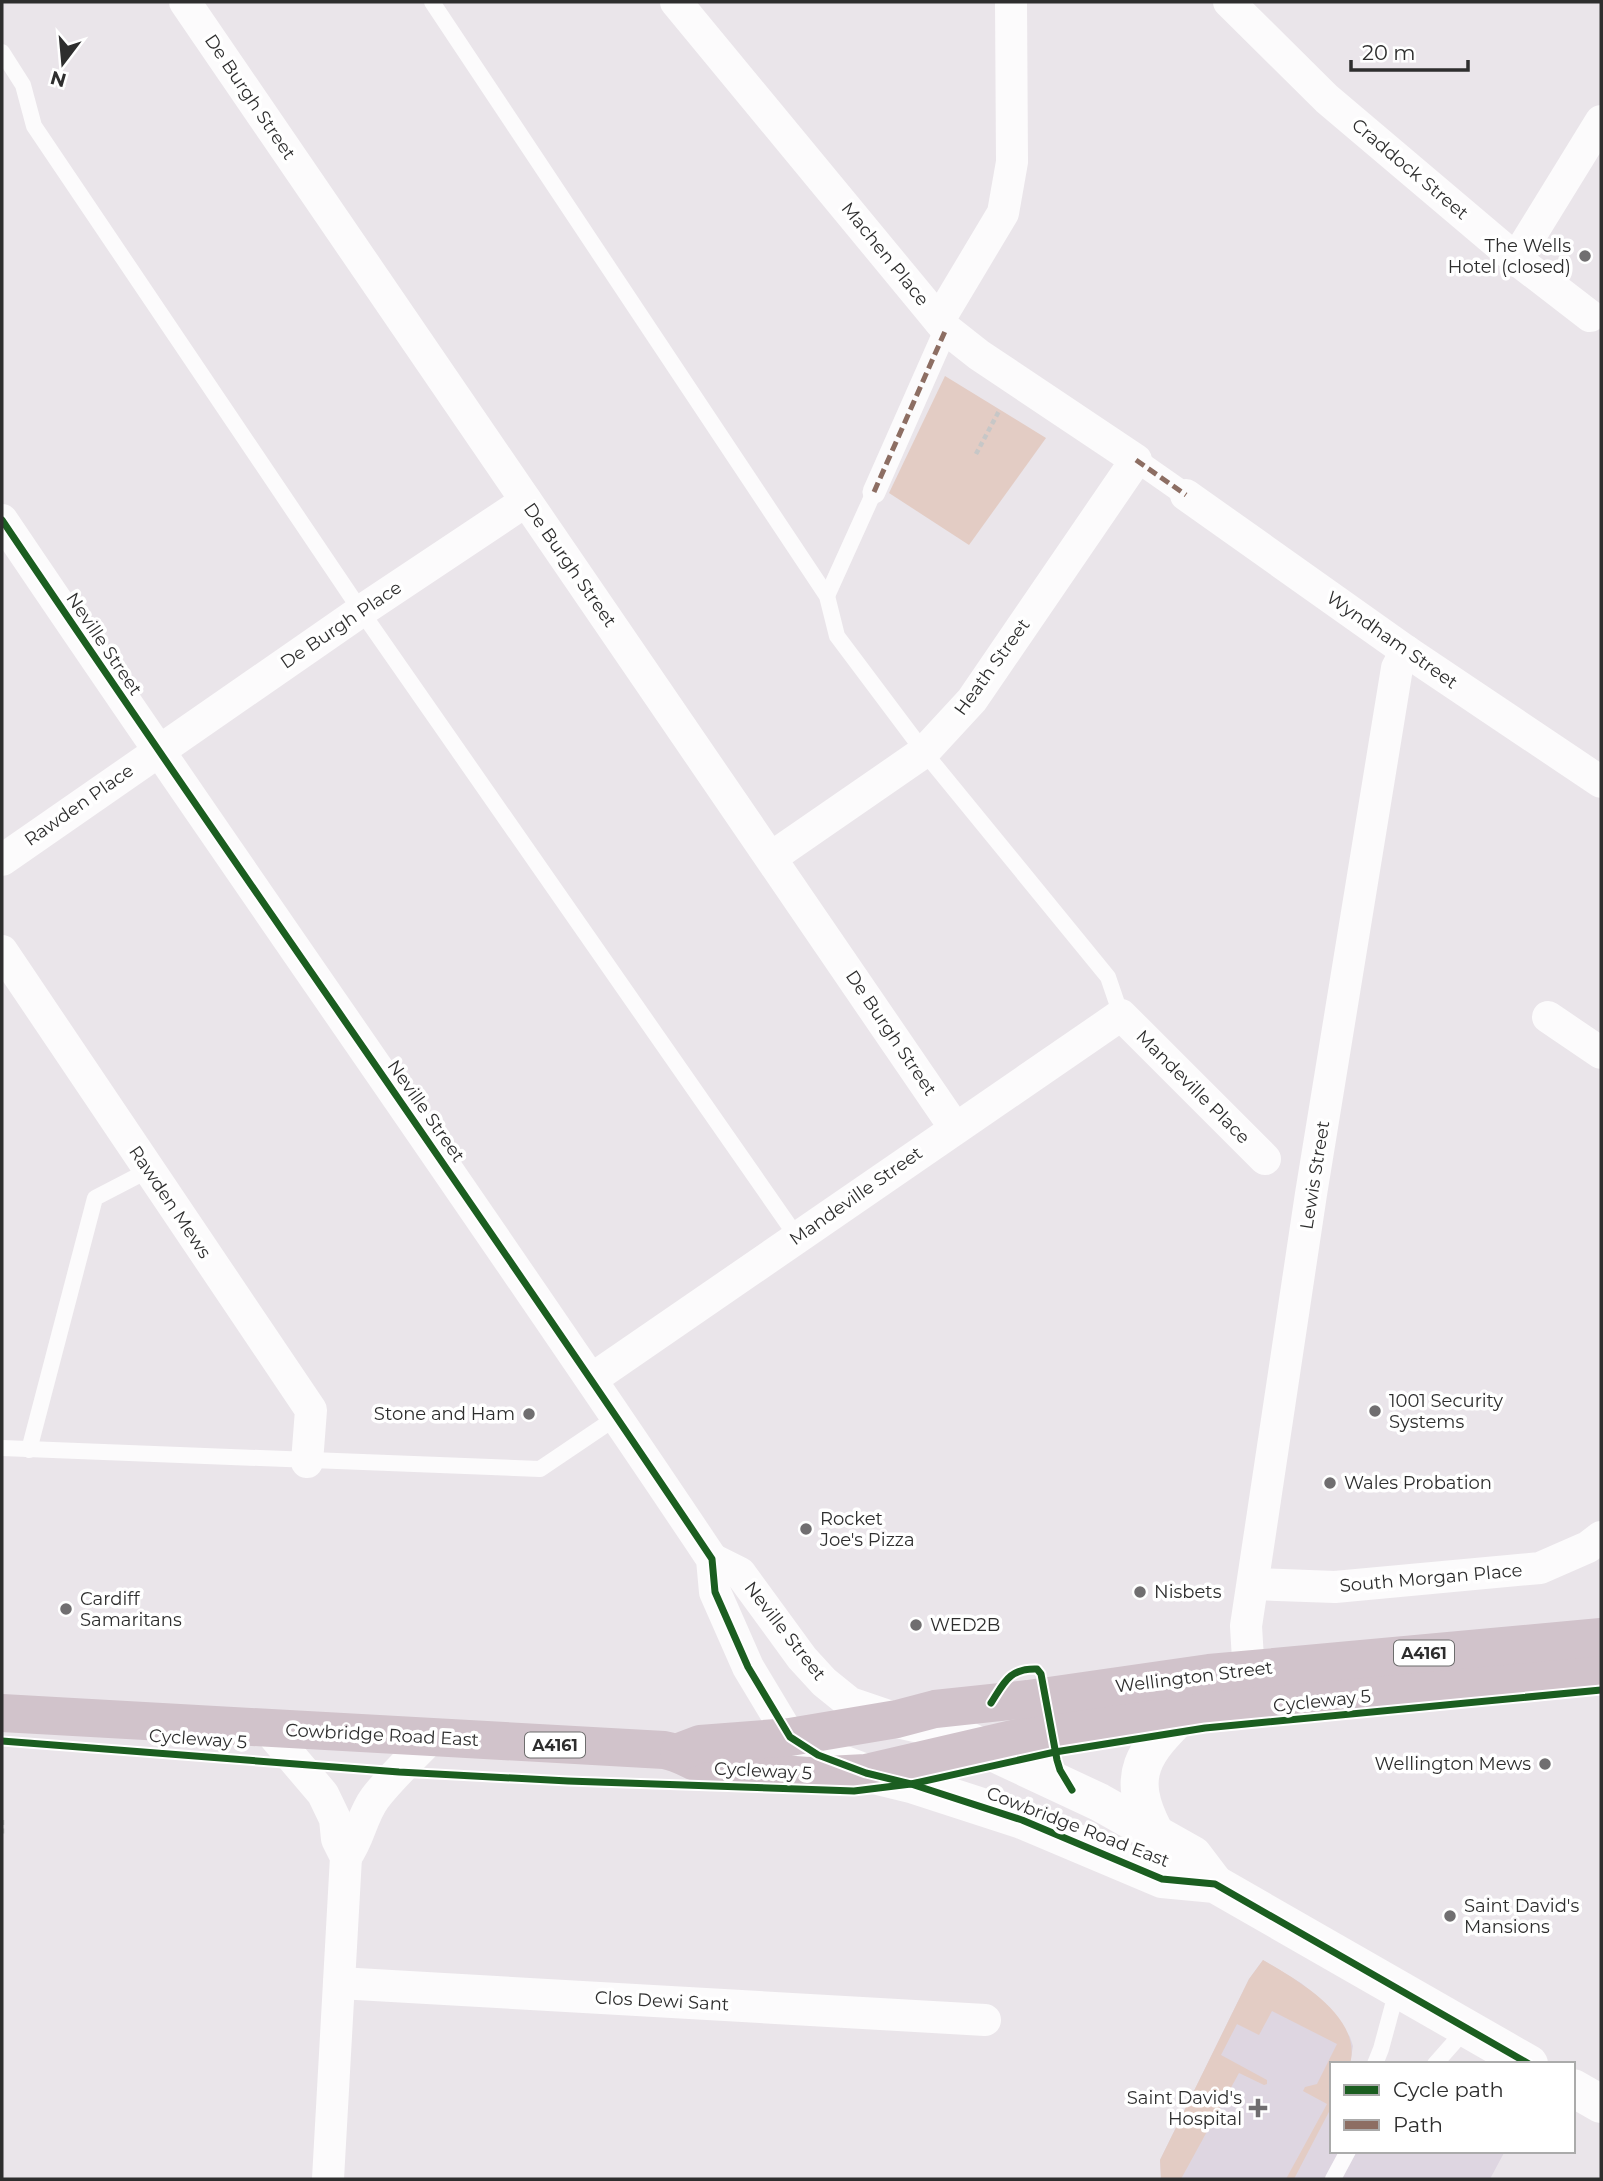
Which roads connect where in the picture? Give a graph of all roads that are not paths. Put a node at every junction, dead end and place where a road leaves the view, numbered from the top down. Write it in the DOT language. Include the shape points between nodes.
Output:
graph roads {
  1 [pos="186,2"];
  2 [pos="432,2"];
  3 [pos="676,2"];
  4 [pos="1008,5"];
  5 [pos="1237,5"];
  6 [pos="2,52"];
  7 [pos="1601,121"];
  8 [pos="1516,259"];
  9 [pos="1590,316"];
  10 [pos="942,325"];
  11 [pos="1136,460"];
  12 [pos="874,492"];
  13 [pos="1186,495"];
  14 [pos="526,501"];
  15 [pos="2,520"];
  16 [pos="827,596"];
  17 [pos="361,611"];
  18 [pos="1406,651"];
  19 [pos="157,751"];
  20 [pos="924,752"];
  21 [pos="1601,782"];
  22 [pos="772,857"];
  23 [pos="2,860"];
  24 [pos="2,951"];
  25 [pos="1121,1015"];
  26 [pos="1548,1017"];
  27 [pos="1601,1053"];
  28 [pos="955,1128"];
  29 [pos="1265,1159"];
  30 [pos="149,1170"];
  31 [pos="797,1237"];
  32 [pos="592,1379"];
  33 [pos="617,1417"];
  34 [pos="2,1448"];
  35 [pos="29,1450"];
  36 [pos="307,1462"];
  37 [pos="1601,1536"];
  38 [pos="712,1559"];
  39 [pos="1253,1584"];
  40 [pos="1601,1637"];
  41 [pos="1601,1672"];
  42 [pos="1249,1686"];
  43 [pos="1185,1711"];
  44 [pos="2,1713"];
  45 [pos="897,1719"];
  46 [pos="267,1728"];
  47 [pos="790,1737"];
  48 [pos="431,1738"];
  49 [pos="982,1747"];
  50 [pos="679,1752"];
  51 [pos="866,1773"];
  52 [pos="1154,1831"];
  53 [pos="346,1857"];
  54 [pos="1215,1884"];
  55 [pos="339,1983"];
  56 [pos="1397,1990"];
  57 [pos="985,2020"];
  58 [pos="1466,2029"];
  59 [pos="1376,2062"];
  60 [pos="1437,2062"];
  61 [pos="1525,2062"];
  62 [pos="1575,2089"];
  63 [pos="1601,2104"];
  64 [pos="1347,2153"];
  65 [pos="328,2179"];
  66 [pos="1333,2179"];
  1 -- 14 [label="street, De Burgh Street"];
  2 -- 16 [label="lane"];
  3 -- 10 [label="street, Machen Place"];
  4 -- 10 [label="street" via="1012,162 1003,213"];
  5 -- 8 [label="street, Craddock Street" via="1326,99"];
  6 -- 17 [label="lane" via="23,85 34,126"];
  7 -- 8 [label="street"];
  8 -- 9 [label="street, Craddock Street"];
  10 -- 11 [label="street, Machen Place"];
  10 -- 12 [label="street"];
  11 -- 13 [label="street"];
  11 -- 20 [label="street, Heath Street" via="972,699"];
  12 -- 16 [label="lane"];
  13 -- 18 [label="street, Wyndham Street"];
  14 -- 17 [label="street, De Burgh Place"];
  14 -- 22 [label="street, De Burgh Street"];
  15 -- 19 [label="street, Neville Street"];
  16 -- 20 [label="lane" via="837,636"];
  17 -- 19 [label="street, De Burgh Place"];
  17 -- 31 [label="lane"];
  18 -- 21 [label="street, Wyndham Street"];
  18 -- 39 [label="street, Lewis Street" via="1397,668"];
  19 -- 23 [label="street, Rawden Place"];
  19 -- 32 [label="street, Neville Street"];
  20 -- 22 [label="street, Heath Street"];
  20 -- 25 [label="lane" via="1108,977"];
  22 -- 28 [label="street, De Burgh Street"];
  24 -- 30 [label="street, Rawden Mews"];
  25 -- 28 [label="street, Mandeville Street"];
  25 -- 29 [label="street, Mandeville Place"];
  26 -- 27 [label="street"];
  28 -- 31 [label="street, Mandeville Street"];
  30 -- 35 [label="lane" via="95,1198"];
  30 -- 36 [label="street, Rawden Mews" via="311,1410"];
  31 -- 32 [label="street, Mandeville Street"];
  32 -- 33 [label="street, Neville Street"];
  33 -- 36 [label="lane" via="540,1469"];
  33 -- 38 [label="street, Neville Street"];
  34 -- 35 [label="lane"];
  35 -- 36 [label="lane"];
  37 -- 39 [label="street, South Morgan Place" via="1588,1547 1540,1568 1335,1587"];
  38 -- 45 [label="street, Neville Street" via="740,1573 824,1682 850,1703"];
  38 -- 47 [label="street, Neville Street" via="715,1592 748,1667"];
  39 -- 42 [label="street, Lewis Street" via="1246,1626"];
  40 -- 42 [label="main road, Wellington Street / A4161"];
  41 -- 42 [label="main road, Wellington Street / A4161"];
  42 -- 43 [label="main road, Wellington Street / A4161"];
  42 -- 45 [label="main road, Wellington Street / A4161" via="1028,1699 935,1709"];
  43 -- 49 [label="main road, Wellington Street / A4161" via="1052,1730"];
  43 -- 52 [label="street, Cowbridge Road East" via="1150,1749 1141,1771 1139,1797"];
  44 -- 46 [label="main road, Cowbridge Road East / A4161"];
  45 -- 47 [label="main road, Wellington Street / A4161"];
  45 -- 49 [label="street, Cowbridge Road East" via="933,1727"];
  46 -- 48 [label="main road, Cowbridge Road East / A4161"];
  46 -- 53 [label="street" via="323,1794"];
  47 -- 50 [label="main road, Cowbridge Road East / A4161" via="700,1744"];
  47 -- 51 [label="street, Cowbridge Road East" via="818,1755"];
  48 -- 50 [label="main road, Cowbridge Road East / A4161"];
  48 -- 53 [label="street" via="375,1798"];
  49 -- 51 [label="main road, Wellington Street / A4161"];
  49 -- 52 [label="street, Cowbridge Road East"];
  50 -- 51 [label="main road, Cowbridge Road East / A4161" via="715,1769 808,1776"];
  51 -- 54 [label="street, Cowbridge Road East" via="1012,1816 1162,1879"];
  52 -- 54 [label="street, Cowbridge Road East" via="1193,1856"];
  53 -- 55 [label="street"];
  54 -- 56 [label="street, Cowbridge Road East"];
  55 -- 57 [label="street, Clos Dewi Sant"];
  55 -- 65 [label="street"];
  56 -- 58 [label="street, Cowbridge Road East"];
  56 -- 59 [label="lane"];
  58 -- 60 [label="lane"];
  58 -- 61 [label="street, Cowbridge Road East"];
  62 -- 63 [label="street"];
  64 -- 66 [label="lane"];
}
